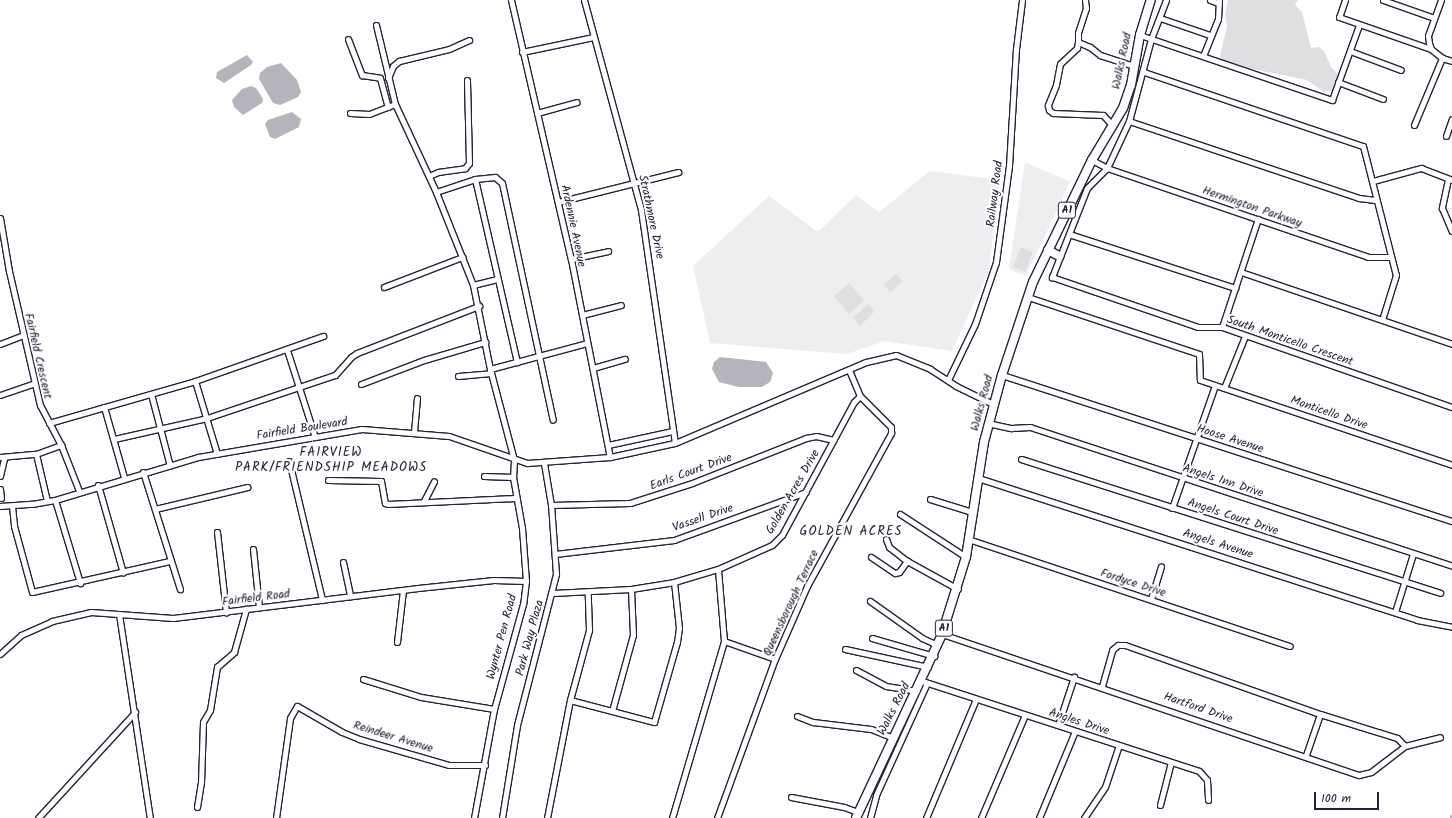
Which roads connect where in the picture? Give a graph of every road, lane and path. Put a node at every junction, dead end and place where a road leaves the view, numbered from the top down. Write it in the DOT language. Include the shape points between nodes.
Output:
graph roads {
  1 [pos="511,0"];
  2 [pos="584,0"];
  3 [pos="1022,0"];
  4 [pos="1085,0"];
  5 [pos="1151,0"];
  6 [pos="1166,0"];
  7 [pos="1210,0"];
  8 [pos="1346,0"];
  9 [pos="1383,0"];
  10 [pos="1441,0"];
  11 [pos="1219,2"];
  12 [pos="1160,18"];
  13 [pos="1434,18"];
  14 [pos="1359,24"];
  15 [pos="376,25"];
  16 [pos="1140,35"];
  17 [pos="1210,35"];
  18 [pos="593,37"];
  19 [pos="348,39"];
  20 [pos="1151,39"];
  21 [pos="469,40"];
  22 [pos="1078,42"];
  23 [pos="1431,48"];
  24 [pos="1350,51"];
  25 [pos="522,52"];
  26 [pos="1203,56"];
  27 [pos="1442,58"];
  28 [pos="1452,61"];
  29 [pos="1134,66"];
  30 [pos="1401,70"];
  31 [pos="1144,72"];
  32 [pos="388,78"];
  33 [pos="467,80"];
  34 [pos="1338,82"];
  35 [pos="1384,99"];
  36 [pos="577,102"];
  37 [pos="395,104"];
  38 [pos="388,107"];
  39 [pos="537,113"];
  40 [pos="350,114"];
  41 [pos="1452,119"];
  42 [pos="1129,120"];
  43 [pos="1414,125"];
  44 [pos="1113,126"];
  45 [pos="1446,136"];
  46 [pos="1092,160"];
  47 [pos="1107,168"];
  48 [pos="678,172"];
  49 [pos="429,176"];
  50 [pos="474,179"];
  51 [pos="1450,180"];
  52 [pos="1373,181"];
  53 [pos="634,184"];
  54 [pos="436,192"];
  55 [pos="1375,200"];
  56 [pos="558,202"];
  57 [pos="0,218"];
  58 [pos="1258,219"];
  59 [pos="1452,231"];
  60 [pos="1069,234"];
  61 [pos="608,250"];
  62 [pos="1048,250"];
  63 [pos="1059,256"];
  64 [pos="462,257"];
  65 [pos="1391,257"];
  66 [pos="571,259"];
  67 [pos="1241,272"];
  68 [pos="497,279"];
  69 [pos="473,285"];
  70 [pos="384,287"];
  71 [pos="1235,288"];
  72 [pos="1028,297"];
  73 [pos="479,306"];
  74 [pos="621,306"];
  75 [pos="582,315"];
  76 [pos="1382,320"];
  77 [pos="1222,327"];
  78 [pos="22,335"];
  79 [pos="323,336"];
  80 [pos="1245,336"];
  81 [pos="485,342"];
  82 [pos="0,344"];
  83 [pos="587,344"];
  84 [pos="1452,344"];
  85 [pos="287,350"];
  86 [pos="539,356"];
  87 [pos="626,359"];
  88 [pos="516,362"];
  89 [pos="592,368"];
  90 [pos="849,370"];
  91 [pos="491,371"];
  92 [pos="1002,375"];
  93 [pos="458,376"];
  94 [pos="948,380"];
  95 [pos="195,381"];
  96 [pos="34,383"];
  97 [pos="361,384"];
  98 [pos="1216,385"];
  99 [pos="299,387"];
  100 [pos="1224,388"];
  101 [pos="151,394"];
  102 [pos="0,395"];
  103 [pos="860,396"];
  104 [pos="417,398"];
  105 [pos="993,404"];
  106 [pos="104,407"];
  107 [pos="1452,407"];
  108 [pos="207,418"];
  109 [pos="552,420"];
  110 [pos="49,423"];
  111 [pos="988,423"];
  112 [pos="159,429"];
  113 [pos="672,431"];
  114 [pos="414,432"];
  115 [pos="315,438"];
  116 [pos="114,439"];
  117 [pos="1197,439"];
  118 [pos="834,440"];
  119 [pos="675,443"];
  120 [pos="61,445"];
  121 [pos="608,445"];
  122 [pos="36,454"];
  123 [pos="217,454"];
  124 [pos="610,457"];
  125 [pos="2,458"];
  126 [pos="1021,459"];
  127 [pos="514,460"];
  128 [pos="289,461"];
  129 [pos="544,462"];
  130 [pos="1452,465"];
  131 [pos="170,466"];
  132 [pos="143,472"];
  133 [pos="0,476"];
  134 [pos="484,476"];
  135 [pos="124,477"];
  136 [pos="513,477"];
  137 [pos="978,478"];
  138 [pos="1183,478"];
  139 [pos="328,480"];
  140 [pos="434,481"];
  141 [pos="98,485"];
  142 [pos="247,487"];
  143 [pos="0,489"];
  144 [pos="79,491"];
  145 [pos="806,492"];
  146 [pos="1,498"];
  147 [pos="515,498"];
  148 [pos="930,499"];
  149 [pos="55,500"];
  150 [pos="47,501"];
  151 [pos="424,501"];
  152 [pos="551,505"];
  153 [pos="0,506"];
  154 [pos="12,506"];
  155 [pos="155,508"];
  156 [pos="1172,508"];
  157 [pos="972,512"];
  158 [pos="900,514"];
  159 [pos="1452,521"];
  160 [pos="217,532"];
  161 [pos="968,538"];
  162 [pos="886,539"];
  163 [pos="253,549"];
  164 [pos="555,554"];
  165 [pos="1413,554"];
  166 [pos="871,557"];
  167 [pos="966,557"];
  168 [pos="170,561"];
  169 [pos="344,562"];
  170 [pos="907,562"];
  171 [pos="1452,566"];
  172 [pos="1161,567"];
  173 [pos="718,569"];
  174 [pos="123,572"];
  175 [pos="526,581"];
  176 [pos="674,582"];
  177 [pos="1405,582"];
  178 [pos="80,583"];
  179 [pos="180,589"];
  180 [pos="631,589"];
  181 [pos="958,589"];
  182 [pos="402,590"];
  183 [pos="588,592"];
  184 [pos="552,593"];
  185 [pos="1440,593"];
  186 [pos="350,596"];
  187 [pos="1151,599"];
  188 [pos="322,600"];
  189 [pos="870,601"];
  190 [pos="260,607"];
  191 [pos="246,609"];
  192 [pos="226,612"];
  193 [pos="1395,612"];
  194 [pos="119,614"];
  195 [pos="1452,627"];
  196 [pos="942,634"];
  197 [pos="872,638"];
  198 [pos="724,641"];
  199 [pos="397,642"];
  200 [pos="938,645"];
  201 [pos="1290,646"];
  202 [pos="845,649"];
  203 [pos="0,654"];
  204 [pos="934,656"];
  205 [pos="775,659"];
  206 [pos="929,668"];
  207 [pos="856,670"];
  208 [pos="1074,677"];
  209 [pos="363,679"];
  210 [pos="924,682"];
  211 [pos="1102,686"];
  212 [pos="917,691"];
  213 [pos="976,699"];
  214 [pos="570,700"];
  215 [pos="494,709"];
  216 [pos="612,710"];
  217 [pos="134,712"];
  218 [pos="1320,714"];
  219 [pos="1025,715"];
  220 [pos="797,716"];
  221 [pos="1058,725"];
  222 [pos="1075,731"];
  223 [pos="1440,737"];
  224 [pos="893,738"];
  225 [pos="1119,745"];
  226 [pos="1405,746"];
  227 [pos="1306,755"];
  228 [pos="1171,762"];
  229 [pos="484,765"];
  230 [pos="791,797"];
  231 [pos="1208,800"];
  232 [pos="1160,805"];
  233 [pos="197,807"];
  234 [pos="857,815"];
  235 [pos="38,818"];
  236 [pos="150,818"];
  237 [pos="276,818"];
  238 [pos="474,818"];
  239 [pos="502,818"];
  240 [pos="547,818"];
  241 [pos="672,818"];
  242 [pos="717,818"];
  243 [pos="870,818"];
  244 [pos="926,818"];
  245 [pos="981,818"];
  246 [pos="1039,818"];
  247 [pos="1084,818"];
  1 -- 25 [label="street, Ardennie Avenue"];
  2 -- 18 [label="street, Strathmore Drive"];
  3 -- 94 [label="street, Railway Road" via="1016,49 1009,166 996,262 975,324"];
  4 -- 22 [label="street" via="1086,8 1078,33"];
  5 -- 16 [label="main road, Walks Road / A1"];
  6 -- 12 [label="street"];
  7 -- 11 [label="street"];
  8 -- 14 [label="street" via="1339,17"];
  9 -- 13 [label="street"];
  10 -- 13 [label="street"];
  11 -- 17 [label="street" via="1218,19"];
  12 -- 17 [label="street"];
  12 -- 20 [label="street"];
  13 -- 23 [label="street" via="1428,36"];
  14 -- 23 [label="street"];
  14 -- 24 [label="street"];
  15 -- 32 [label="street, Wynter Pen Road"];
  16 -- 20 [label="street"];
  16 -- 29 [label="main road, Walks Road / A1"];
  17 -- 26 [label="street"];
  18 -- 25 [label="street"];
  18 -- 53 [label="street, Strathmore Drive"];
  19 -- 38 [label="street" via="362,75 380,78"];
  20 -- 26 [label="street"];
  20 -- 31 [label="street"];
  21 -- 32 [label="street" via="449,49 399,61 393,66"];
  22 -- 29 [label="street" via="1100,55"];
  22 -- 44 [label="street" via="1077,48 1060,64 1056,85 1048,105 1049,110 1053,113 1103,115"];
  23 -- 27 [label="street"];
  24 -- 30 [label="street"];
  24 -- 34 [label="street"];
  25 -- 39 [label="street, Ardennie Avenue"];
  26 -- 34 [label="street" via="1332,100"];
  27 -- 28 [label="street"];
  27 -- 43 [label="street"];
  29 -- 44 [label="main road, Walks Road / A1" via="1131,85"];
  31 -- 42 [label="street"];
  31 -- 52 [label="street" via="1363,146"];
  32 -- 37 [label="street, Wynter Pen Road"];
  33 -- 49 [label="street" via="470,163 465,168 443,170"];
  34 -- 35 [label="street"];
  36 -- 39 [label="street"];
  37 -- 38 [label="street"];
  37 -- 49 [label="street, Wynter Pen Road"];
  38 -- 40 [label="street" via="369,114"];
  39 -- 56 [label="street, Ardennie Avenue"];
  41 -- 45 [label="street"];
  42 -- 47 [label="street"];
  42 -- 55 [label="street" via="1359,198"];
  44 -- 46 [label="main road, Walks Road / A1"];
  46 -- 47 [label="street, Hermington Parkway"];
  46 -- 62 [label="main road, Walks Road / A1"];
  47 -- 58 [label="street, Hermington Parkway"];
  47 -- 60 [label="street" via="1087,188"];
  48 -- 53 [label="street"];
  49 -- 54 [label="street, Wynter Pen Road"];
  50 -- 54 [label="street"];
  50 -- 68 [label="street"];
  50 -- 86 [label="street" via="495,178 502,183"];
  51 -- 52 [label="street" via="1421,168"];
  51 -- 59 [label="street" via="1442,208"];
  52 -- 55 [label="street"];
  53 -- 56 [label="street"];
  53 -- 113 [label="street, Strathmore Drive" via="650,258"];
  54 -- 64 [label="street, Wynter Pen Road"];
  55 -- 65 [label="street"];
  56 -- 66 [label="street, Ardennie Avenue"];
  57 -- 78 [label="street, Fairfield Crescent"];
  58 -- 65 [label="street, Hermington Parkway" via="1368,257"];
  58 -- 67 [label="street"];
  60 -- 63 [label="street"];
  60 -- 71 [label="street"];
  61 -- 66 [label="street"];
  62 -- 63 [label="main road"];
  62 -- 72 [label="main road, Walks Road / A1"];
  63 -- 77 [label="street, South Monticello Crescent" via="1052,277 1198,327"];
  64 -- 69 [label="street, Wynter Pen Road"];
  64 -- 70 [label="street"];
  65 -- 76 [label="street" via="1397,279"];
  66 -- 75 [label="street, Ardennie Avenue"];
  67 -- 71 [label="street"];
  67 -- 76 [label="street"];
  68 -- 69 [label="street"];
  68 -- 88 [label="street"];
  69 -- 73 [label="street, Wynter Pen Road"];
  71 -- 77 [label="street"];
  72 -- 92 [label="main road, Walks Road / A1"];
  72 -- 98 [label="street, Monticello Drive" via="1199,354 1200,380"];
  73 -- 81 [label="street, Wynter Pen Road"];
  73 -- 99 [label="street" via="350,357 335,375"];
  74 -- 75 [label="street"];
  75 -- 83 [label="street, Ardennie Avenue"];
  76 -- 84 [label="street"];
  77 -- 80 [label="street, South Monticello Crescent"];
  78 -- 82 [label="street"];
  78 -- 96 [label="street, Fairfield Crescent"];
  79 -- 85 [label="street"];
  80 -- 100 [label="street"];
  80 -- 107 [label="street, South Monticello Crescent"];
  81 -- 91 [label="street, Wynter Pen Road"];
  81 -- 97 [label="street" via="424,360"];
  83 -- 86 [label="street"];
  83 -- 89 [label="street, Ardennie Avenue"];
  85 -- 95 [label="street"];
  85 -- 99 [label="street"];
  86 -- 88 [label="street"];
  86 -- 109 [label="street"];
  87 -- 89 [label="street"];
  88 -- 91 [label="street"];
  89 -- 121 [label="street, Ardennie Avenue"];
  90 -- 94 [label="street, Fairfield Boulevard" via="881,357 896,355 916,362"];
  90 -- 103 [label="street, Queensborough Terrace"];
  90 -- 119 [label="street, Fairfield Boulevard"];
  91 -- 93 [label="street"];
  91 -- 127 [label="street, Wynter Pen Road"];
  92 -- 105 [label="main road, Walks Road / A1"];
  92 -- 117 [label="street, Hoose Avenue"];
  94 -- 105 [label="street, Fairfield Boulevard"];
  95 -- 101 [label="street"];
  95 -- 108 [label="street"];
  96 -- 102 [label="street"];
  96 -- 110 [label="street, Fairfield Crescent" via="40,405"];
  98 -- 100 [label="street, Monticello Drive"];
  98 -- 117 [label="street"];
  99 -- 108 [label="street"];
  99 -- 115 [label="street"];
  100 -- 130 [label="street, Monticello Drive"];
  101 -- 106 [label="street"];
  101 -- 112 [label="street"];
  103 -- 118 [label="street, Golden Acres Drive"];
  103 -- 205 [label="street, Queensborough Terrace" via="891,427 891,434 808,586"];
  104 -- 114 [label="street"];
  105 -- 111 [label="main road, Walks Road / A1"];
  106 -- 110 [label="street"];
  106 -- 116 [label="street"];
  108 -- 112 [label="street"];
  108 -- 123 [label="street"];
  110 -- 120 [label="street, Fairfield Crescent"];
  111 -- 137 [label="main road, Walks Road / A1"];
  111 -- 138 [label="street, Angels Inn Drive" via="1011,428 1030,427"];
  112 -- 116 [label="street"];
  112 -- 131 [label="street"];
  113 -- 119 [label="street, Strathmore Drive"];
  113 -- 121 [label="street"];
  114 -- 115 [label="street, Fairfield Boulevard" via="362,429"];
  114 -- 127 [label="street, Fairfield Boulevard" via="449,436"];
  115 -- 123 [label="street, Fairfield Boulevard"];
  116 -- 135 [label="street"];
  117 -- 138 [label="street"];
  117 -- 159 [label="street, Hoose Avenue"];
  118 -- 145 [label="street, Golden Acres Drive"];
  118 -- 152 [label="street, Earls Court Drive" via="816,436 806,438 692,484 630,503"];
  119 -- 124 [label="street, Fairfield Boulevard"];
  120 -- 122 [label="street"];
  120 -- 144 [label="street, Fairfield Crescent"];
  121 -- 124 [label="street, Ardennie Avenue"];
  122 -- 125 [label="street"];
  122 -- 150 [label="street"];
  123 -- 131 [label="street, Fairfield Boulevard"];
  124 -- 129 [label="street, Fairfield Boulevard"];
  125 -- 133 [label="street"];
  126 -- 156 [label="street, Angels Court Drive"];
  127 -- 129 [label="street, Fairfield Boulevard" via="527,463"];
  127 -- 136 [label="street, Wynter Pen Road"];
  128 -- 188 [label="street"];
  129 -- 152 [label="street, Park Way Plaza"];
  131 -- 132 [label="street, Fairfield Boulevard"];
  132 -- 135 [label="street, Fairfield Boulevard"];
  132 -- 155 [label="street"];
  134 -- 136 [label="street"];
  135 -- 141 [label="street, Fairfield Boulevard"];
  136 -- 147 [label="street, Wynter Pen Road"];
  137 -- 157 [label="main road, Walks Road / A1"];
  137 -- 193 [label="street, Angels Avenue"];
  138 -- 156 [label="street"];
  138 -- 165 [label="street, Angels Inn Drive"];
  139 -- 151 [label="street" via="381,481 385,503 388,504"];
  140 -- 151 [label="street"];
  141 -- 144 [label="street, Fairfield Boulevard"];
  141 -- 174 [label="street"];
  142 -- 155 [label="street"];
  143 -- 146 [label="street"];
  144 -- 149 [label="street, Fairfield Boulevard"];
  145 -- 164 [label="street, Vassell Drive" via="674,540"];
  145 -- 173 [label="street, Golden Acres Drive" via="778,541"];
  147 -- 151 [label="street"];
  147 -- 175 [label="street, Wynter Pen Road" via="522,528"];
  148 -- 157 [label="street"];
  149 -- 150 [label="street, Fairfield Boulevard"];
  149 -- 178 [label="street"];
  150 -- 154 [label="street, Fairfield Boulevard"];
  152 -- 164 [label="street, Park Way Plaza"];
  153 -- 154 [label="street, Fairfield Boulevard"];
  154 -- 178 [label="street" via="14,526 32,592 38,593"];
  155 -- 168 [label="street"];
  156 -- 177 [label="street, Angels Court Drive"];
  157 -- 161 [label="main road, Walks Road / A1"];
  158 -- 167 [label="street"];
  160 -- 192 [label="street"];
  161 -- 167 [label="main road, Walks Road / A1"];
  161 -- 187 [label="street, Fordyce Drive"];
  162 -- 170 [label="street" via="889,547"];
  163 -- 190 [label="street"];
  164 -- 184 [label="street, Park Way Plaza" via="556,574"];
  165 -- 171 [label="street, Angels Inn Drive"];
  165 -- 177 [label="street"];
  166 -- 170 [label="street" via="895,573"];
  167 -- 181 [label="main road, Walks Road / A1"];
  168 -- 174 [label="street"];
  168 -- 179 [label="street"];
  169 -- 186 [label="street"];
  170 -- 181 [label="street"];
  172 -- 187 [label="street"];
  173 -- 176 [label="street, Golden Acres Drive"];
  173 -- 198 [label="street"];
  174 -- 178 [label="street"];
  175 -- 182 [label="street, Fairfield Road" via="494,580"];
  175 -- 215 [label="street, Wynter Pen Road" via="523,604"];
  176 -- 180 [label="street, Golden Acres Drive"];
  176 -- 216 [label="street" via="677,642 654,722"];
  177 -- 185 [label="street, Angels Court Drive"];
  177 -- 193 [label="street"];
  180 -- 183 [label="street, Golden Acres Drive"];
  180 -- 216 [label="street" via="633,635"];
  181 -- 196 [label="main road, Walks Road / A1"];
  182 -- 186 [label="street, Fairfield Road"];
  182 -- 199 [label="street"];
  183 -- 184 [label="street, Golden Acres Drive"];
  183 -- 214 [label="street" via="589,630"];
  184 -- 239 [label="street, Park Way Plaza" via="517,726"];
  186 -- 188 [label="street, Fairfield Road"];
  187 -- 201 [label="street, Fordyce Drive"];
  188 -- 190 [label="street, Fairfield Road"];
  189 -- 200 [label="street" via="922,638"];
  190 -- 191 [label="street, Fairfield Road"];
  191 -- 192 [label="street, Fairfield Road"];
  191 -- 233 [label="street" via="234,652 218,667 210,710 203,722 202,783"];
  192 -- 194 [label="street, Fairfield Road" via="173,618"];
  193 -- 195 [label="street, Angels Avenue" via="1417,620"];
  194 -- 203 [label="street, Fairfield Road" via="91,612 52,621 21,634"];
  194 -- 217 [label="street"];
  196 -- 200 [label="main road, Walks Road / A1"];
  196 -- 208 [label="street, Hartford Drive"];
  197 -- 204 [label="street"];
  198 -- 205 [label="street"];
  198 -- 241 [label="street"];
  200 -- 204 [label="main road, Walks Road / A1"];
  202 -- 206 [label="street"];
  204 -- 206 [label="main road, Walks Road / A1"];
  205 -- 242 [label="street, Queensborough Terrace"];
  206 -- 210 [label="main road, Walks Road / A1"];
  207 -- 212 [label="street" via="886,686"];
  208 -- 211 [label="street, Hartford Drive"];
  208 -- 221 [label="street"];
  209 -- 215 [label="street" via="421,697"];
  210 -- 212 [label="main road, Walks Road / A1"];
  210 -- 213 [label="street, Angles Drive"];
  210 -- 243 [label="street" via="876,795"];
  211 -- 218 [label="street" via="1112,650 1121,645"];
  211 -- 227 [label="street, Hartford Drive"];
  212 -- 224 [label="main road, Walks Road / A1"];
  213 -- 219 [label="street, Angles Drive"];
  213 -- 244 [label="street"];
  214 -- 216 [label="street"];
  214 -- 240 [label="street"];
  215 -- 229 [label="street, Wynter Pen Road"];
  217 -- 235 [label="street"];
  217 -- 236 [label="street"];
  218 -- 226 [label="street" via="1397,738"];
  218 -- 227 [label="street"];
  219 -- 221 [label="street, Angles Drive"];
  219 -- 245 [label="street"];
  220 -- 224 [label="street" via="812,722 871,729"];
  221 -- 222 [label="street, Angles Drive"];
  222 -- 225 [label="street, Angles Drive"];
  222 -- 246 [label="street"];
  223 -- 226 [label="street, Hartford Drive"];
  224 -- 234 [label="main road, Walks Road / A1"];
  225 -- 228 [label="street, Angles Drive"];
  225 -- 247 [label="street" via="1105,787"];
  226 -- 227 [label="street, Hartford Drive" via="1365,775"];
  228 -- 231 [label="street, Angles Drive" via="1204,775 1209,786"];
  228 -- 232 [label="street"];
  229 -- 237 [label="street, Reindeer Avenue" via="449,765 359,739 297,706 290,718"];
  229 -- 238 [label="street, Wynter Pen Road"];
  230 -- 234 [label="street" via="844,807"];
}
